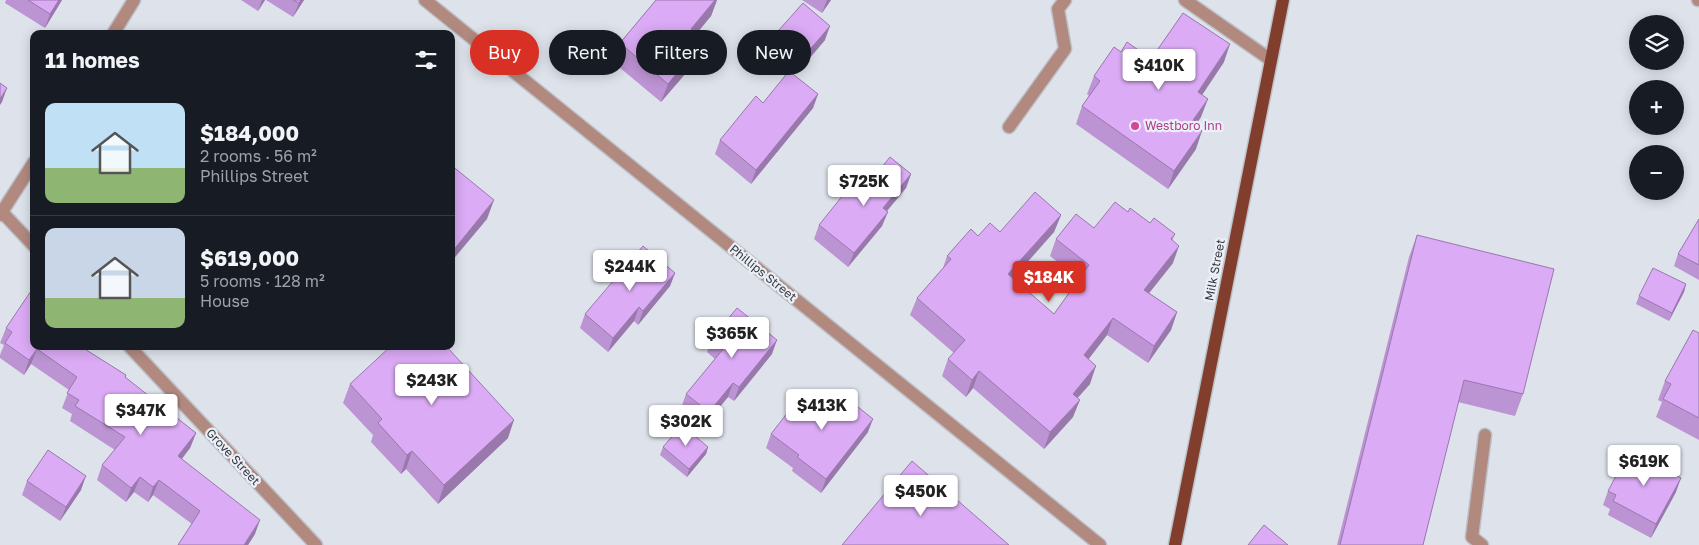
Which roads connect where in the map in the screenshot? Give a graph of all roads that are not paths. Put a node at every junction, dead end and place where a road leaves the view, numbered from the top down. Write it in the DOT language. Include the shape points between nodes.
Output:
graph roads {
  1 [pos="134,0"];
  2 [pos="426,0"];
  3 [pos="1065,0"];
  4 [pos="1185,0"];
  5 [pos="1283,0"];
  6 [pos="115,30"];
  7 [pos="1271,60"];
  8 [pos="1008,127"];
  9 [pos="30,168"];
  10 [pos="1,214"];
  11 [pos="30,242"];
  12 [pos="133,350"];
  13 [pos="1485,435"];
  14 [pos="1473,542"];
  15 [pos="314,544"];
  16 [pos="1100,545"];
  17 [pos="1175,545"];
  1 -- 6 [label="street"];
  2 -- 16 [label="street, Phillips Street"];
  3 -- 8 [label="street" via="1058,9 1065,49"];
  4 -- 7 [label="street"];
  5 -- 7 [label="main road, Milk Street"];
  7 -- 17 [label="main road, Milk Street"];
  9 -- 10 [label="street"];
  10 -- 11 [label="street"];
  12 -- 15 [label="street, Grove Street"];
  13 -- 14 [label="street"];
}
